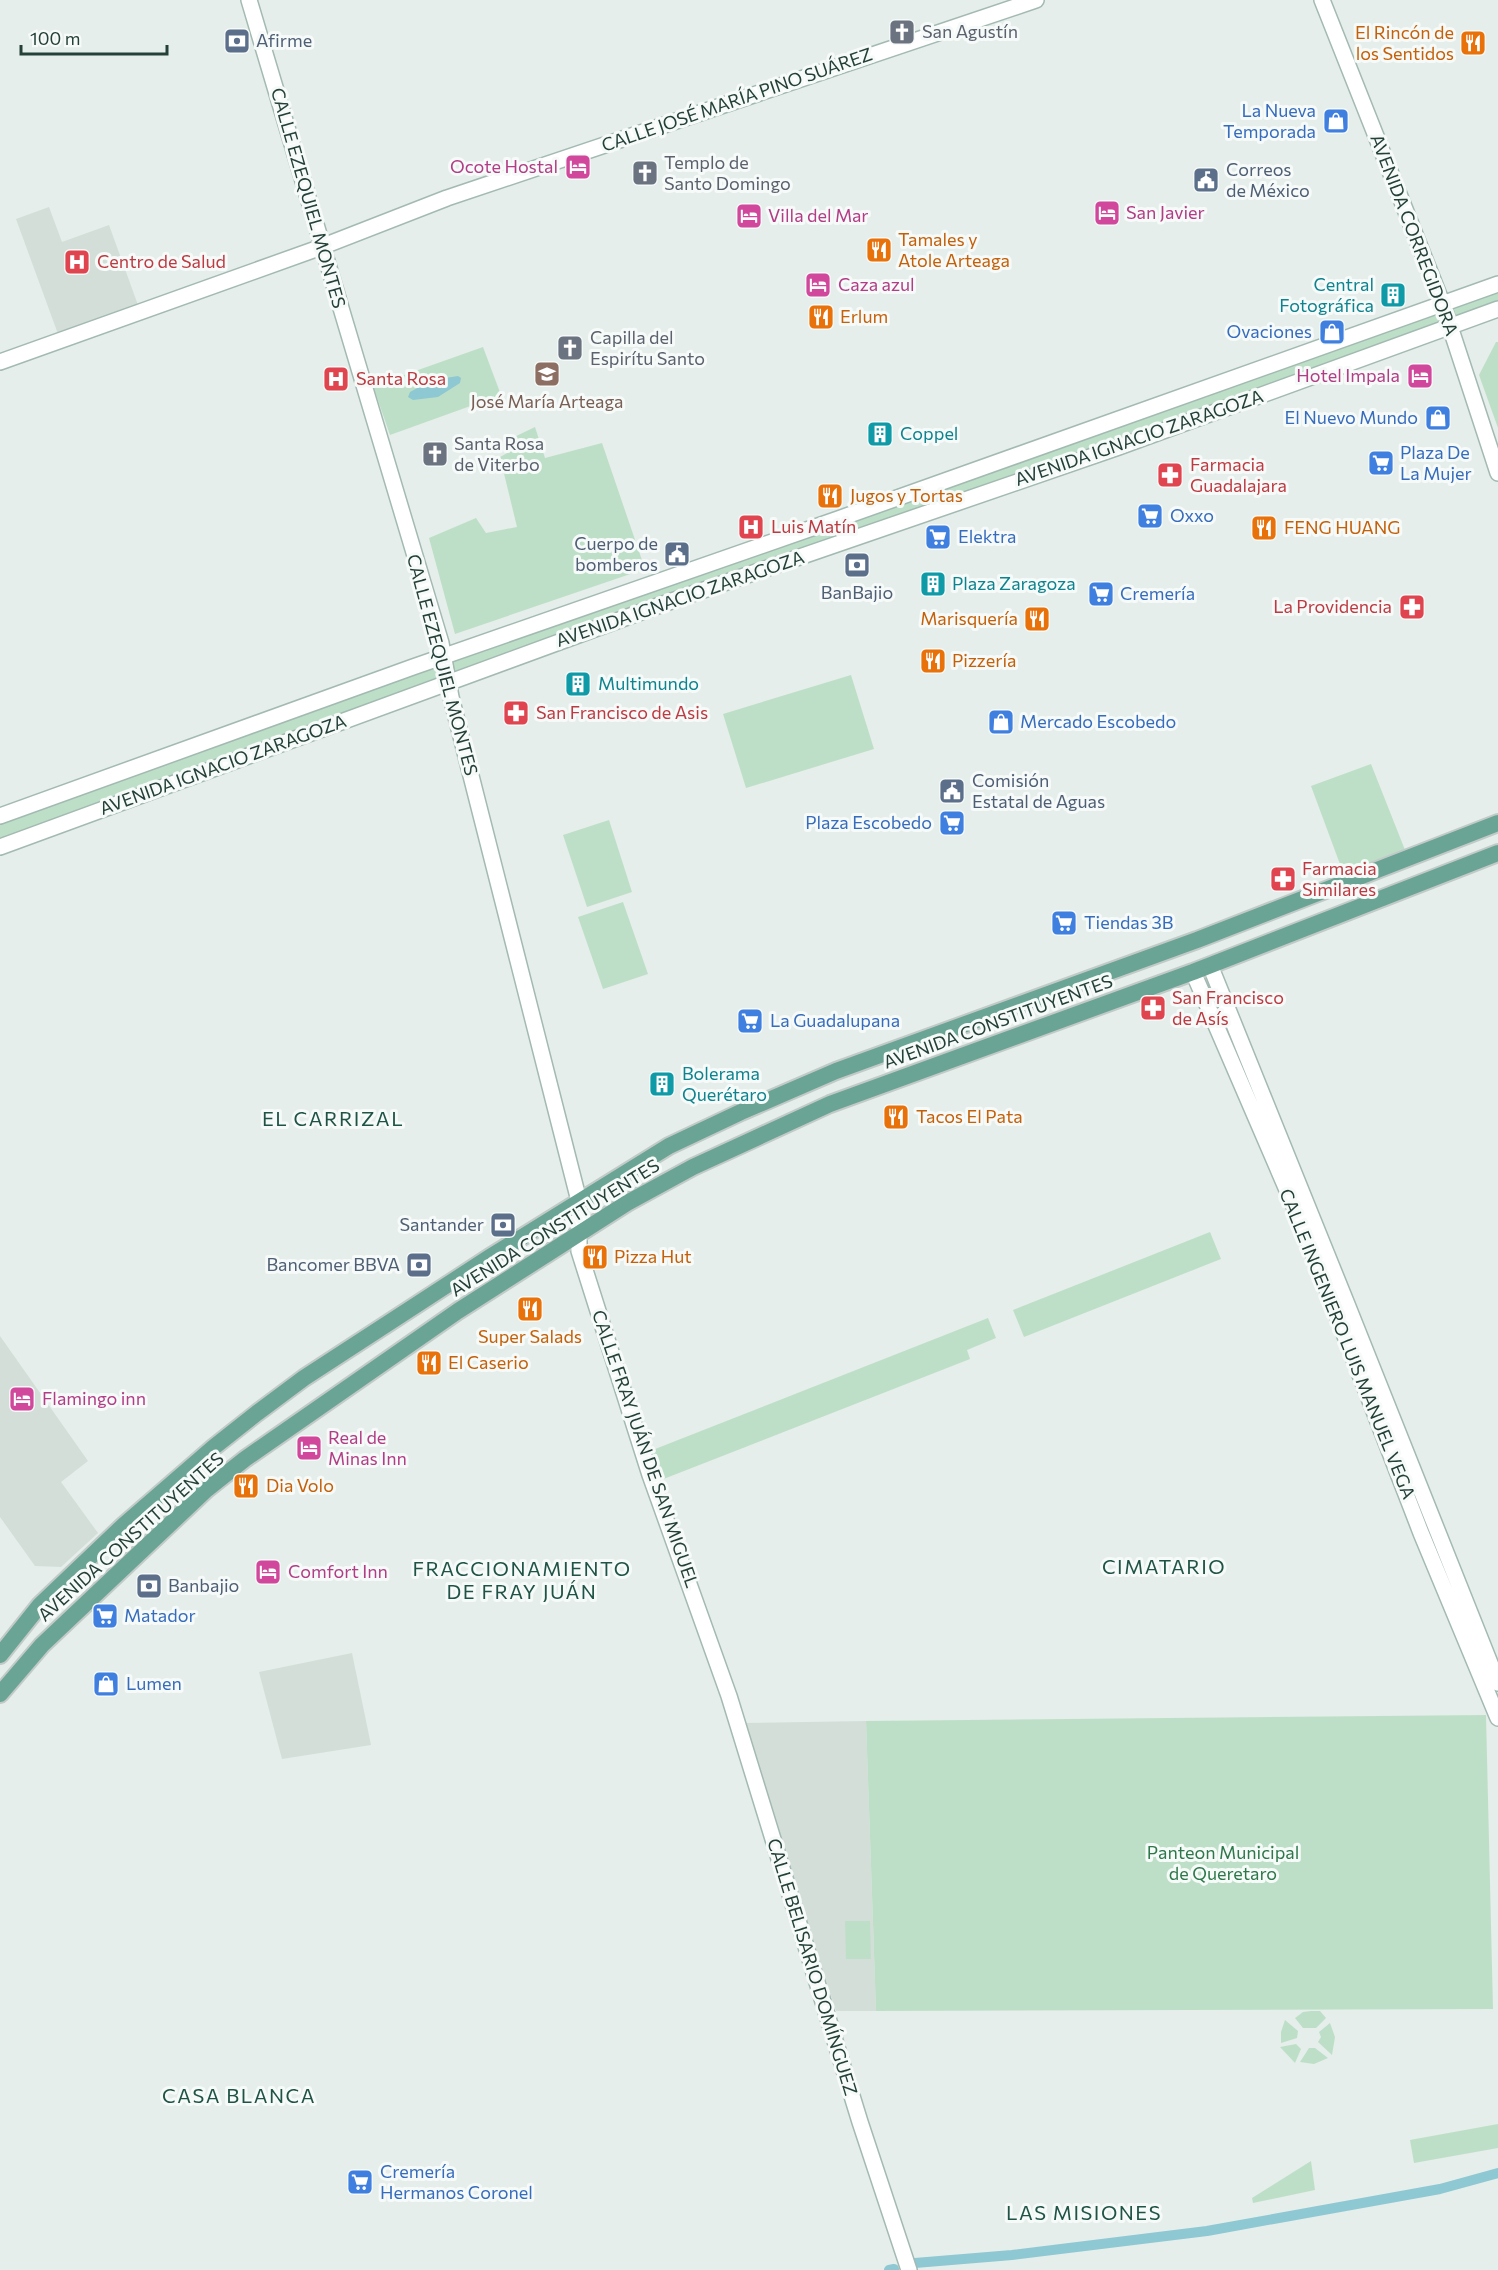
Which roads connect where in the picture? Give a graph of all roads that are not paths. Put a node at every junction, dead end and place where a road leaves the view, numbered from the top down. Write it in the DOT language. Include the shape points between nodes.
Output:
graph roads {
  1 [pos="249,0"];
  2 [pos="1036,0"];
  3 [pos="1322,0"];
  4 [pos="322,247"];
  5 [pos="1498,284"];
  6 [pos="1443,305"];
  7 [pos="1498,309"];
  8 [pos="1450,327"];
  9 [pos="0,363"];
  10 [pos="1498,473"];
  11 [pos="443,657"];
  12 [pos="449,682"];
  13 [pos="0,816"];
  14 [pos="1498,823"];
  15 [pos="0,847"];
  16 [pos="1498,853"];
  17 [pos="1210,965"];
  18 [pos="1193,972"];
  19 [pos="579,1201"];
  20 [pos="579,1233"];
  21 [pos="0,1655"];
  22 [pos="718,1663"];
  23 [pos="1498,1683"];
  24 [pos="0,1694"];
  25 [pos="1498,1718"];
  26 [pos="909,2270"];
  1 -- 4 [label="main road, CALLE EZEQUIEL MONTES"];
  2 -- 4 [label="main road, CALLE JOSÉ MARÍA PINO SUÁREZ" via="447,198"];
  3 -- 6 [label="main road, AVENIDA CORREGIDORA"];
  4 -- 9 [label="main road, CALLE JOSÉ MARÍA PINO SUÁREZ"];
  4 -- 11 [label="main road, CALLE EZEQUIEL MONTES"];
  5 -- 6 [label="main road, AVENIDA IGNACIO ZARAGOZA"];
  6 -- 8 [label="main road, AVENIDA CORREGIDORA"];
  6 -- 11 [label="main road, AVENIDA IGNACIO ZARAGOZA"];
  7 -- 8 [label="main road, AVENIDA IGNACIO ZARAGOZA"];
  8 -- 10 [label="main road, AVENIDA CORREGIDORA"];
  8 -- 12 [label="main road, AVENIDA IGNACIO ZARAGOZA"];
  11 -- 12 [label="main road, CALLE EZEQUIEL MONTES"];
  11 -- 13 [label="main road, AVENIDA IGNACIO ZARAGOZA"];
  12 -- 15 [label="main road, AVENIDA IGNACIO ZARAGOZA"];
  12 -- 19 [label="main road, CALLE EZEQUIEL MONTES"];
  14 -- 19 [label="main road, AVENIDA CONSTITUYENTES" via="1197,940 836,1071 669,1146"];
  16 -- 17 [label="main road, AVENIDA CONSTITUYENTES"];
  17 -- 18 [label="main road, AVENIDA CONSTITUYENTES"];
  17 -- 23 [label="main road, CALLE INGENIERO LUIS MANUEL VEGA"];
  18 -- 20 [label="main road, AVENIDA CONSTITUYENTES" via="830,1104 693,1167"];
  18 -- 25 [label="main road, CALLE INGENIERO LUIS MANUEL VEGA" via="1303,1227 1421,1533"];
  19 -- 20 [label="main road, CALLE EZEQUIEL MONTES"];
  19 -- 21 [label="main road, AVENIDA CONSTITUYENTES" via="304,1378 257,1413 124,1525 40,1605"];
  20 -- 22 [label="main road, CALLE FRAY JUÁN DE SAN MIGUEL" via="579,1251 632,1420"];
  20 -- 24 [label="main road, AVENIDA CONSTITUYENTES" via="383,1363 206,1490 42,1645"];
  22 -- 26 [label="main road, CALLE BELISARIO DOMÍNGUEZ"];
}
